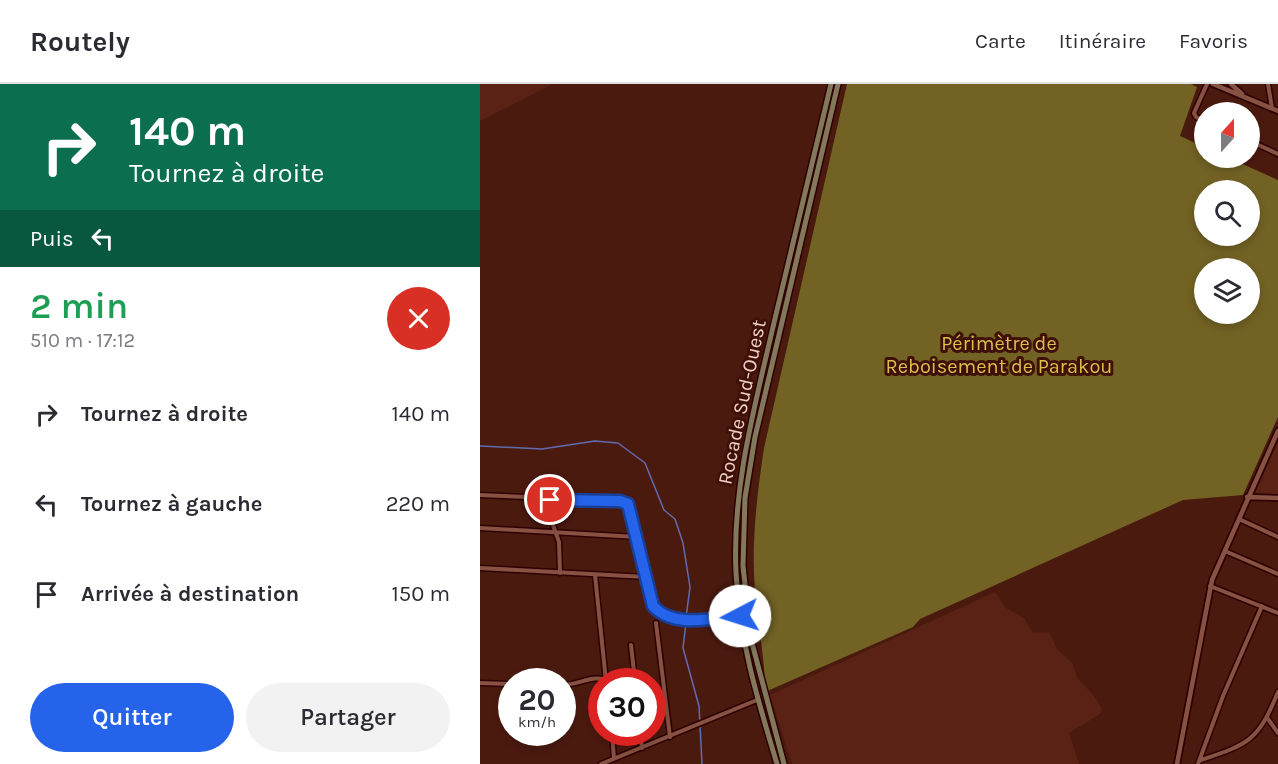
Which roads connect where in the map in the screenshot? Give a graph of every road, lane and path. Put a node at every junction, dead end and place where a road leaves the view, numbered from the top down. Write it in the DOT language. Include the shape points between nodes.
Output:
graph roads {
  1 [pos="831,84"];
  2 [pos="838,84"];
  3 [pos="1207,84"];
  4 [pos="1216,84"];
  5 [pos="1231,84"];
  6 [pos="1268,84"];
  7 [pos="1244,95"];
  8 [pos="1199,102"];
  9 [pos="1272,108"];
  10 [pos="1278,111"];
  11 [pos="1260,146"];
  12 [pos="1278,154"];
  13 [pos="1278,431"];
  14 [pos="480,495"];
  15 [pos="1247,497"];
  16 [pos="1278,498"];
  17 [pos="550,500"];
  18 [pos="1239,519"];
  19 [pos="480,528"];
  20 [pos="555,531"];
  21 [pos="637,537"];
  22 [pos="1278,537"];
  23 [pos="1225,551"];
  24 [pos="480,568"];
  25 [pos="560,573"];
  26 [pos="595,574"];
  27 [pos="1278,574"];
  28 [pos="646,577"];
  29 [pos="1210,586"];
  30 [pos="1262,606"];
  31 [pos="1278,613"];
  32 [pos="740,616"];
  33 [pos="656,623"];
  34 [pos="631,645"];
  35 [pos="605,668"];
  36 [pos="634,668"];
  37 [pos="480,683"];
  38 [pos="498,684"];
  39 [pos="1278,692"];
  40 [pos="757,700"];
  41 [pos="1278,706"];
  42 [pos="1271,712"];
  43 [pos="1268,719"];
  44 [pos="1278,733"];
  45 [pos="670,737"];
  46 [pos="613,746"];
  47 [pos="642,747"];
  48 [pos="614,759"];
  49 [pos="1199,762"];
  50 [pos="601,764"];
  51 [pos="777,764"];
  52 [pos="784,764"];
  53 [pos="1178,764"];
  1 -- 32 [label="main road, Rocade Sud-Ouest" via="744,450 736,523"];
  2 -- 52 [label="main road, Rocade Sud-Ouest" via="755,437 745,498 743,566 751,639"];
  3 -- 8 [label="street"];
  4 -- 7 [label="street"];
  5 -- 7 [label="street"];
  6 -- 9 [label="street"];
  7 -- 9 [label="street"];
  9 -- 10 [label="street"];
  11 -- 12 [label="street"];
  13 -- 15 [label="street"];
  14 -- 17 [label="street"];
  15 -- 16 [label="street"];
  15 -- 18 [label="street"];
  17 -- 20 [label="street"];
  17 -- 21 [label="street" via="625,501"];
  18 -- 22 [label="street"];
  18 -- 23 [label="street"];
  19 -- 20 [label="street"];
  20 -- 21 [label="street"];
  20 -- 25 [label="street"];
  21 -- 28 [label="street"];
  23 -- 27 [label="street"];
  23 -- 29 [label="street"];
  24 -- 25 [label="street"];
  25 -- 26 [label="street"];
  26 -- 28 [label="street"];
  26 -- 35 [label="street"];
  28 -- 32 [label="street" via="653,606 670,618"];
  29 -- 30 [label="street"];
  29 -- 53 [label="street"];
  30 -- 31 [label="street"];
  30 -- 49 [label="street"];
  32 -- 40 [label="main road, Rocade Sud-Ouest"];
  33 -- 45 [label="street"];
  34 -- 36 [label="street"];
  37 -- 38 [label="street"];
  39 -- 42 [label="street"];
  40 -- 45 [label="street"];
  40 -- 51 [label="main road, Rocade Sud-Ouest"];
  41 -- 42 [label="street"];
  42 -- 43 [label="street"];
  43 -- 44 [label="street"];
  43 -- 49 [label="street" via="1248,742"];
  45 -- 47 [label="street"];
  46 -- 48 [label="street"];
  47 -- 48 [label="street"];
  48 -- 50 [label="street"];
}
